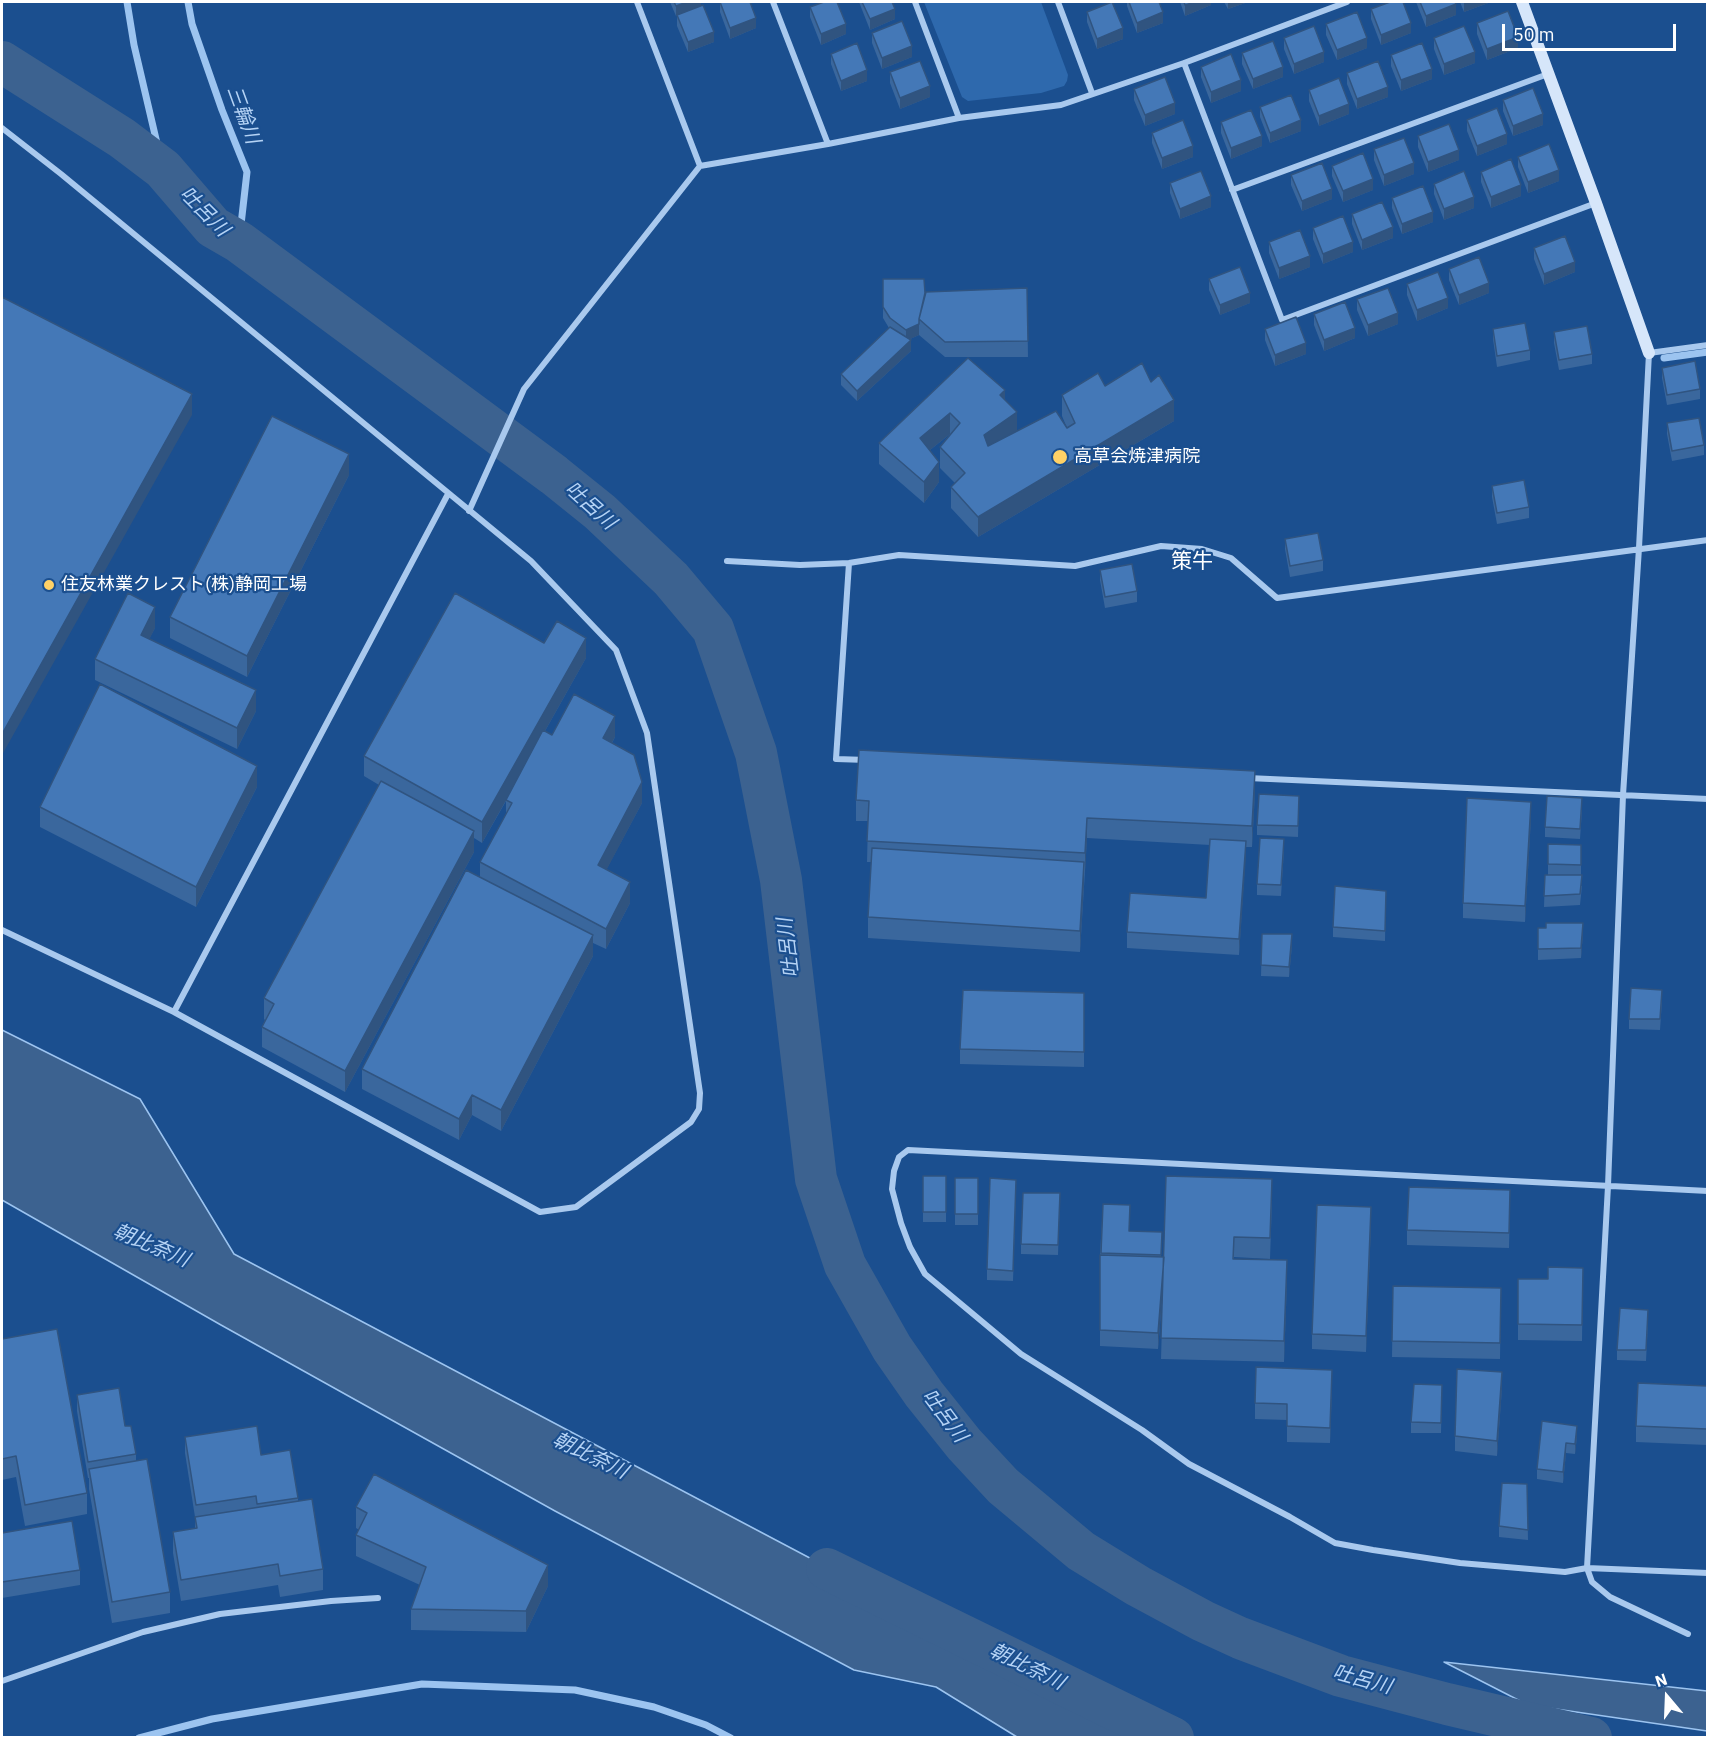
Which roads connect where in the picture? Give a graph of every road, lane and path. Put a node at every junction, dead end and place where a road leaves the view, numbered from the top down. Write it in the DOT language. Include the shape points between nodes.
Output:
graph roads {
  1 [pos="637,2"];
  2 [pos="773,2"];
  3 [pos="915,2"];
  4 [pos="1058,2"];
  5 [pos="1347,2"];
  6 [pos="1522,2"];
  7 [pos="1184,63"];
  8 [pos="1548,74"];
  9 [pos="1092,93"];
  10 [pos="960,118"];
  11 [pos="2,128"];
  12 [pos="828,144"];
  13 [pos="700,166"];
  14 [pos="1232,190"];
  15 [pos="1596,203"];
  16 [pos="1707,345"];
  17 [pos="1649,353"];
  18 [pos="448,494"];
  19 [pos="469,511"];
  20 [pos="1707,540"];
  21 [pos="1639,548"];
  22 [pos="728,561"];
  23 [pos="849,562"];
  24 [pos="872,761"];
  25 [pos="1241,777"];
  26 [pos="1623,795"];
  27 [pos="1707,798"];
  28 [pos="2,930"];
  29 [pos="174,1012"];
  30 [pos="1608,1186"];
  31 [pos="1707,1191"];
  32 [pos="1587,1568"];
  33 [pos="1707,1573"];
  34 [pos="378,1598"];
  35 [pos="1688,1634"];
  36 [pos="2,1681"];
  1 -- 13 [label="street"];
  2 -- 12 [label="street"];
  3 -- 10 [label="street"];
  4 -- 9 [label="street"];
  5 -- 7 [label="street"];
  6 -- 8 [label="street"];
  7 -- 9 [label="street"];
  7 -- 14 [label="street"];
  8 -- 14 [label="street"];
  8 -- 15 [label="street"];
  9 -- 10 [label="street" via="1061,105"];
  10 -- 12 [label="street"];
  11 -- 18 [label="street"];
  12 -- 13 [label="street"];
  13 -- 19 [label="street" via="524,389"];
  14 -- 15 [label="street" via="1282,320"];
  15 -- 17 [label="street"];
  16 -- 17 [label="street"];
  17 -- 21 [label="street"];
  18 -- 19 [label="street"];
  18 -- 29 [label="street"];
  19 -- 29 [label="street" via="531,561 616,650 647,733 700,1093 699,1109 691,1122 576,1207 540,1212"];
  20 -- 21 [label="street"];
  21 -- 23 [label="street" via="1277,598 1231,558 1202,549 1161,546 1075,566 898,555"];
  21 -- 26 [label="street"];
  22 -- 23 [label="street" via="800,565"];
  23 -- 24 [label="street" via="836,759"];
  25 -- 26 [label="street"];
  26 -- 27 [label="street"];
  26 -- 30 [label="street"];
  28 -- 29 [label="street"];
  30 -- 31 [label="street"];
  30 -- 32 [label="street"];
  30 -- 32 [label="street" via="908,1150 899,1157 892,1189 910,1247 925,1274 1021,1354 1198,1470 1335,1543 1460,1563 1565,1572"];
  32 -- 33 [label="street"];
  32 -- 35 [label="street" via="1592,1582 1610,1596"];
  34 -- 36 [label="street" via="209,1617 142,1632"];
}
